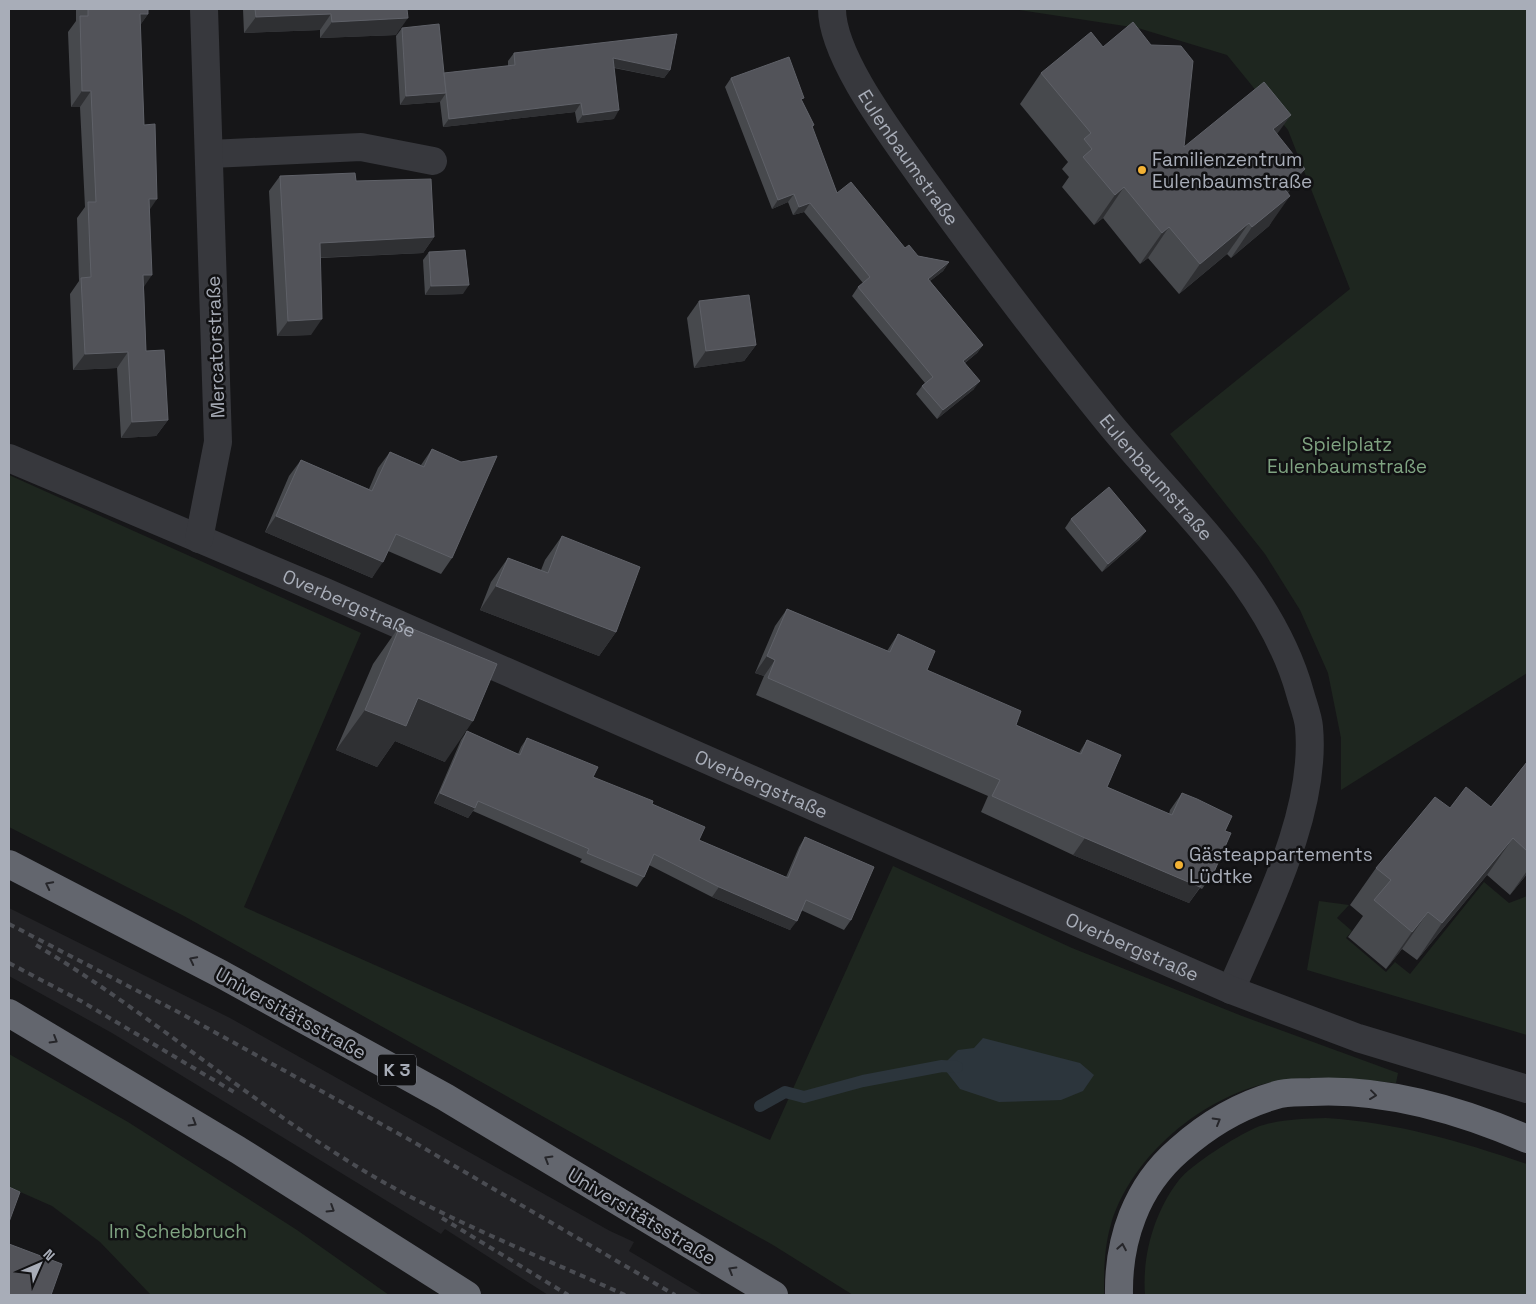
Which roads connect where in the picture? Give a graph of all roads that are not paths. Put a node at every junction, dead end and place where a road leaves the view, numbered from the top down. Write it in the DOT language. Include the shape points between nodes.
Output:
graph roads {
  1 [pos="204,9"];
  2 [pos="832,9"];
  3 [pos="210,154"];
  4 [pos="432,161"];
  5 [pos="9,458"];
  6 [pos="199,539"];
  7 [pos="9,864"];
  8 [pos="1231,990"];
  9 [pos="9,1013"];
  10 [pos="1526,1089"];
  11 [pos="1527,1139"];
  12 [pos="467,1295"];
  13 [pos="774,1295"];
  14 [pos="1119,1295"];
  1 -- 3 [label="street, Mercatorstraße"];
  2 -- 8 [label="street, Eulenbaumstraße" via="832,20 843,54 909,159 1030,325 1134,454 1195,518 1244,583 1273,625 1295,674 1309,726 1308,769 1301,812 1286,861"];
  3 -- 4 [label="street" via="360,147"];
  3 -- 6 [label="street, Mercatorstraße" via="218,442"];
  5 -- 6 [label="street, Overbergstraße"];
  6 -- 8 [label="street, Overbergstraße"];
  13 -- 7 [label="highway, Universitätsstraße / K 3, one-way" via="445,1097 221,974"];
  8 -- 10 [label="street, Overbergstraße" via="1358,1038"];
  9 -- 12 [label="highway, one-way" via="238,1150"];
  14 -- 11 [label="highway, one-way" via="1119,1268 1125,1233 1140,1198 1164,1163 1198,1132 1244,1106 1282,1094 1326,1091 1376,1094 1488,1122"];
}
